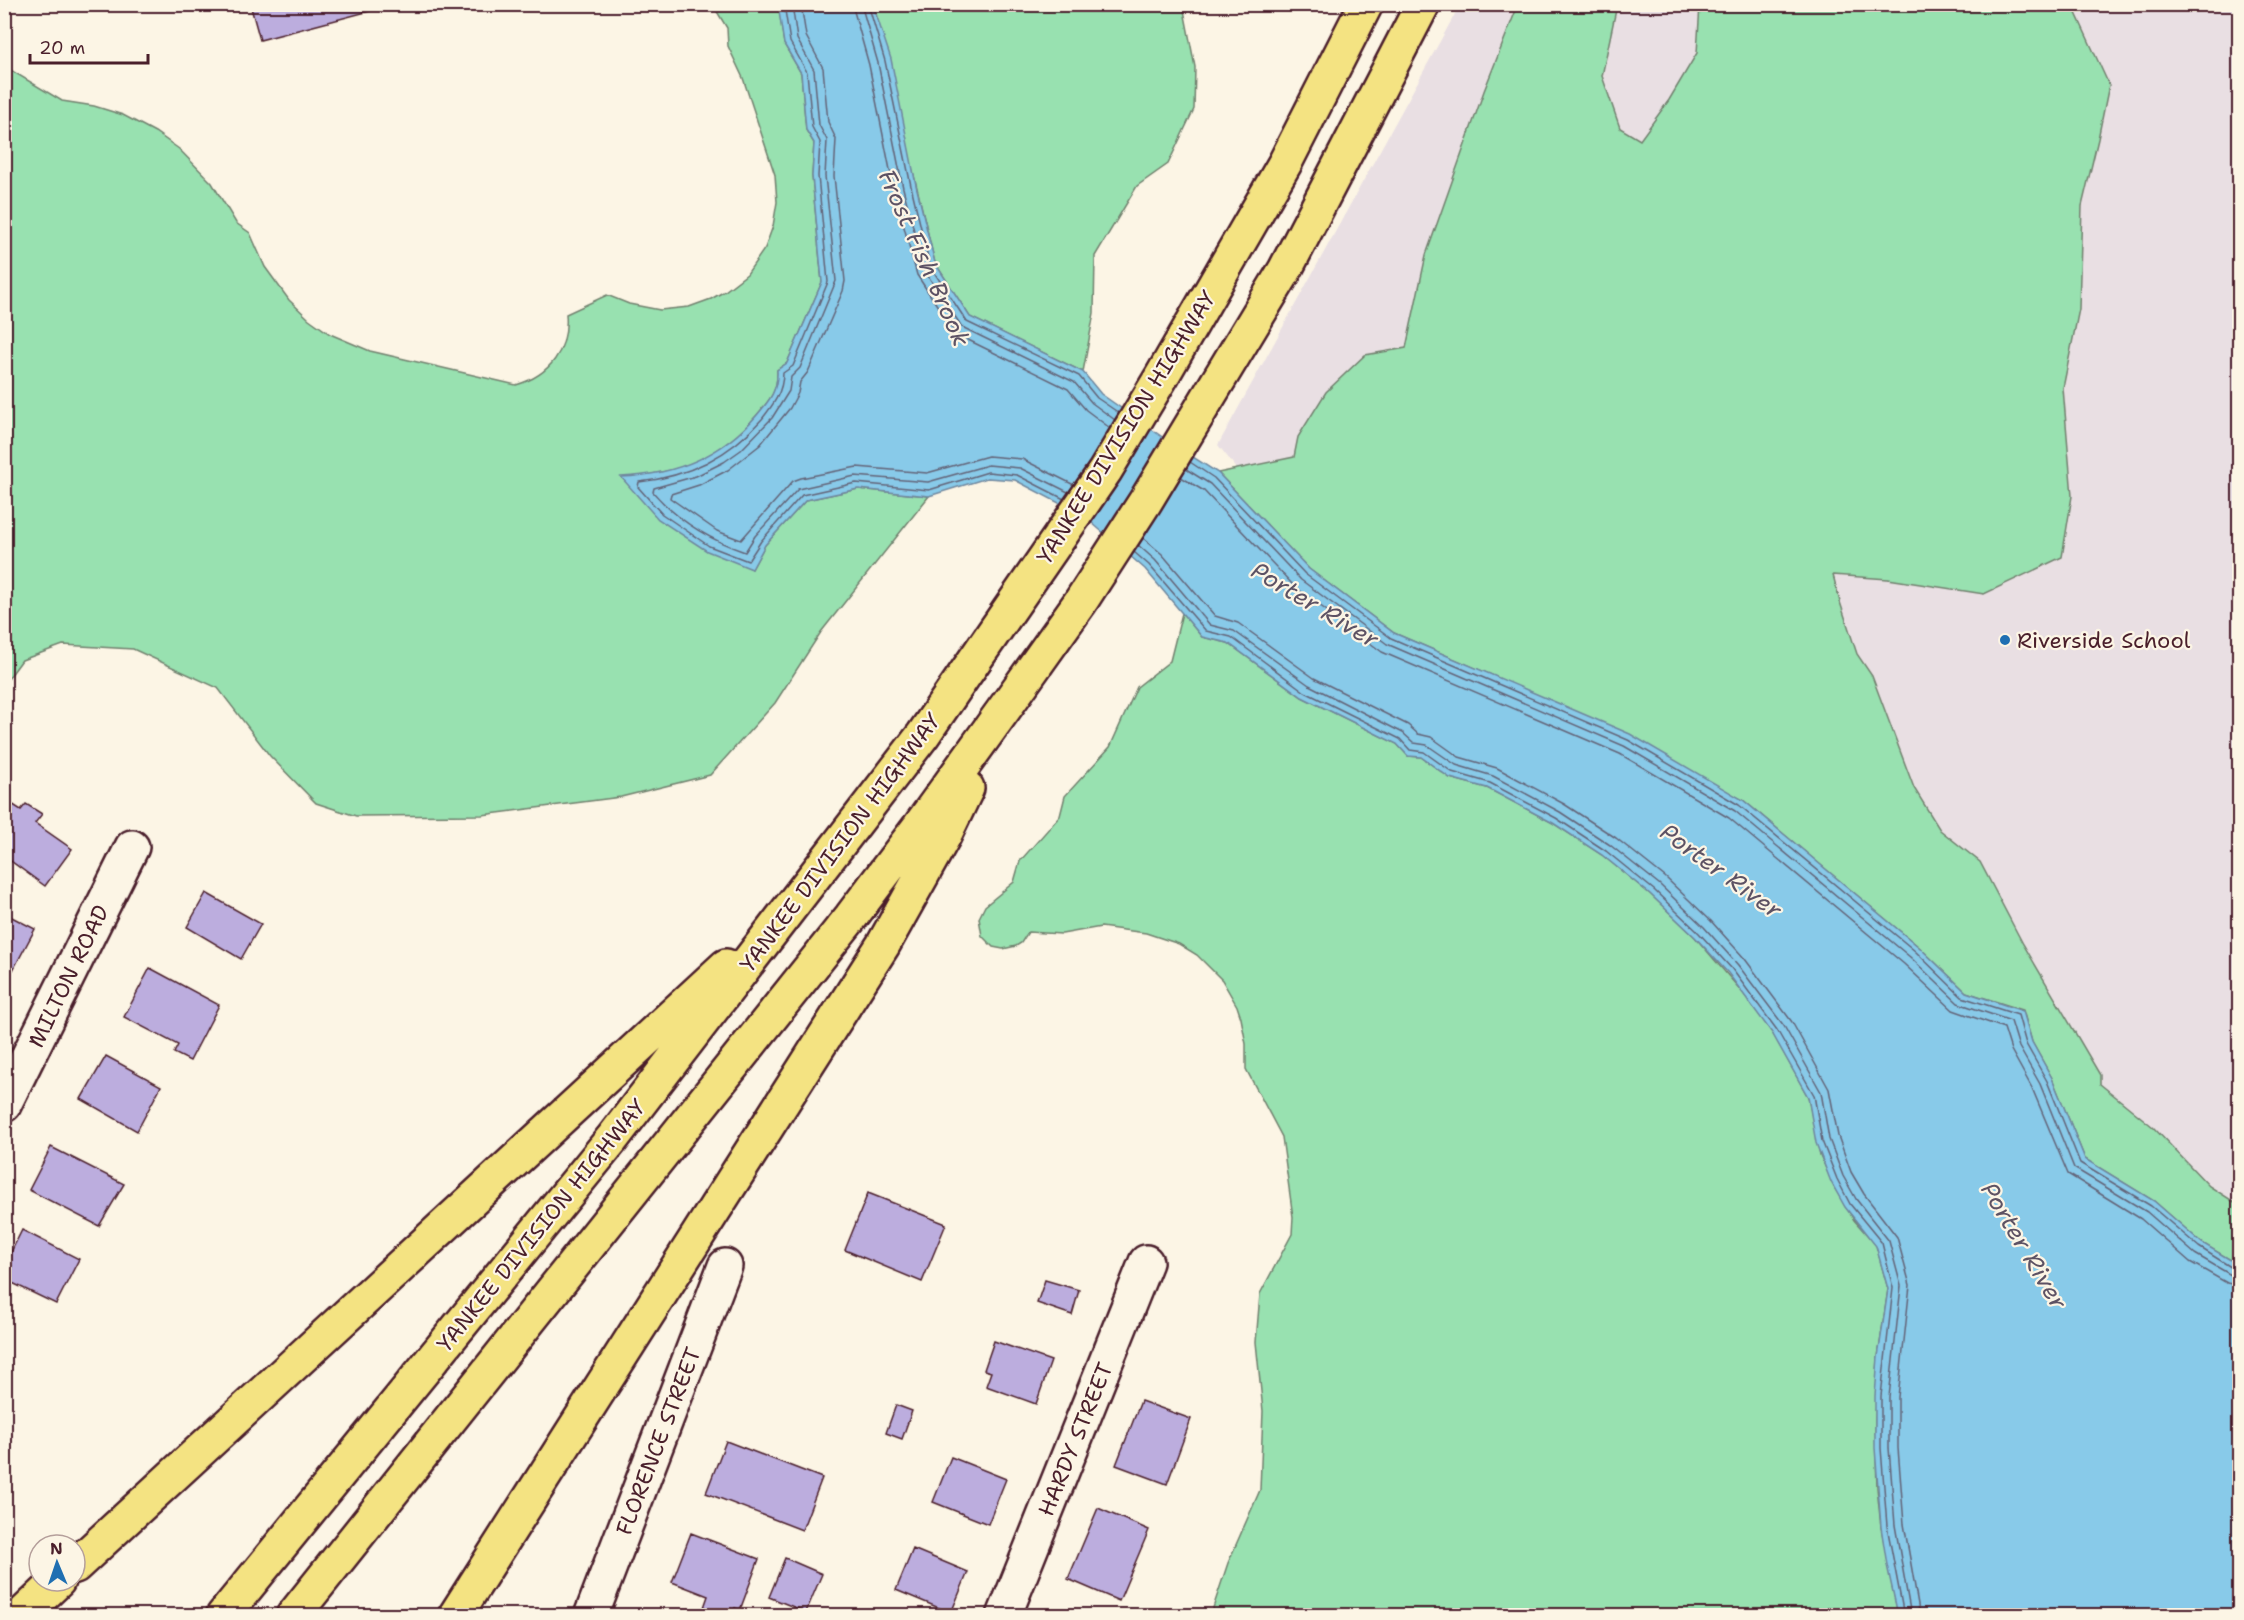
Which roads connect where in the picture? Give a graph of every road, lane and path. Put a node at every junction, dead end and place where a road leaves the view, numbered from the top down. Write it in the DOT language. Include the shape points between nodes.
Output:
graph roads {
  1 [pos="1366,4"];
  2 [pos="1423,4"];
  3 [pos="1007,705"];
  4 [pos="132,847"];
  5 [pos="793,904"];
  6 [pos="4,1105"];
  7 [pos="1146,1262"];
  8 [pos="725,1266"];
  9 [pos="87,1555"];
  10 [pos="45,1593"];
  11 [pos="21,1616"];
  12 [pos="223,1616"];
  13 [pos="293,1616"];
  14 [pos="455,1616"];
  15 [pos="591,1616"];
  16 [pos="1004,1616"];
  1 -- 5 [label="highway, YANKEE DIVISION HIGHWAY" via="1285,162 1105,471 923,735"];
  2 -- 3 [label="highway" via="1285,270 1145,502"];
  3 -- 13 [label="highway" via="837,935"];
  3 -- 14 [label="highway" via="944,836 883,945"];
  4 -- 6 [label="street, MILTON ROAD"];
  5 -- 9 [label="highway"];
  5 -- 12 [label="highway, YANKEE DIVISION HIGHWAY" via="612,1139"];
  7 -- 16 [label="street, HARDY STREET"];
  8 -- 15 [label="street, FLORENCE STREET"];
  10 -- 11 [label="highway"];
}
